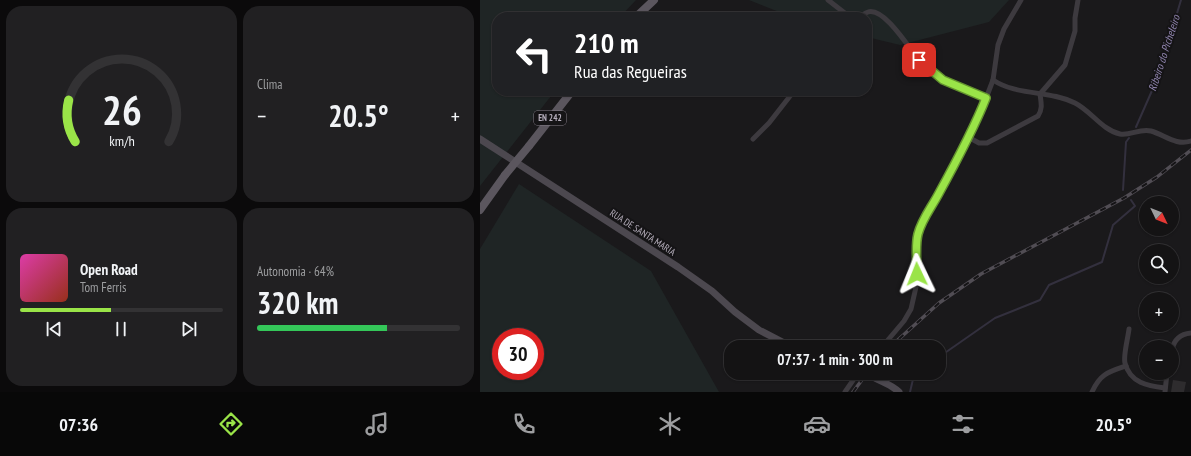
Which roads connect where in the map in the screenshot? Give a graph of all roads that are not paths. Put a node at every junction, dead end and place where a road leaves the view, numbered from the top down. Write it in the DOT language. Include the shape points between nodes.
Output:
graph roads {
  1 [pos="654,0"];
  2 [pos="828,0"];
  3 [pos="1021,0"];
  4 [pos="1078,0"];
  5 [pos="641,12"];
  6 [pos="843,12"];
  7 [pos="872,12"];
  8 [pos="993,80"];
  9 [pos="1040,94"];
  10 [pos="568,96"];
  11 [pos="790,96"];
  12 [pos="986,98"];
  13 [pos="968,137"];
  14 [pos="753,139"];
  15 [pos="480,140"];
  16 [pos="1191,141"];
  17 [pos="480,210"];
  18 [pos="1129,329"];
  19 [pos="1191,333"];
  20 [pos="778,340"];
  21 [pos="888,340"];
  22 [pos="1176,340"];
  23 [pos="1126,366"];
  24 [pos="853,380"];
  25 [pos="878,380"];
  26 [pos="1167,380"];
  27 [pos="1165,390"];
  28 [pos="845,392"];
  29 [pos="899,392"];
  30 [pos="1092,392"];
  1 -- 5 [label="main road"];
  2 -- 6 [label="street"];
  3 -- 8 [label="street" via="998,45"];
  4 -- 9 [label="street" via="1075,31 1065,65"];
  7 -- 12 [label="street" via="880,15 893,27 919,60 935,75"];
  8 -- 9 [label="street" via="1014,90"];
  8 -- 12 [label="street"];
  9 -- 13 [label="street" via="1042,106 1038,116 987,143 979,143"];
  9 -- 16 [label="street" via="1076,103 1110,130 1120,134 1150,131 1175,142"];
  10 -- 17 [label="main road, EN 242, bridge"];
  11 -- 14 [label="street"];
  12 -- 13 [label="street"];
  13 -- 21 [label="street" via="918,232 914,298 904,321"];
  15 -- 20 [label="street, RUA DE SANTA MARIA" via="678,267 712,291 739,316"];
  18 -- 23 [label="street"];
  19 -- 22 [label="street"];
  23 -- 27 [label="street" via="1133,377 1144,384"];
  23 -- 30 [label="street" via="1104,374"];
  24 -- 28 [label="street"];
  25 -- 29 [label="street"];
  26 -- 27 [label="street"];
}
